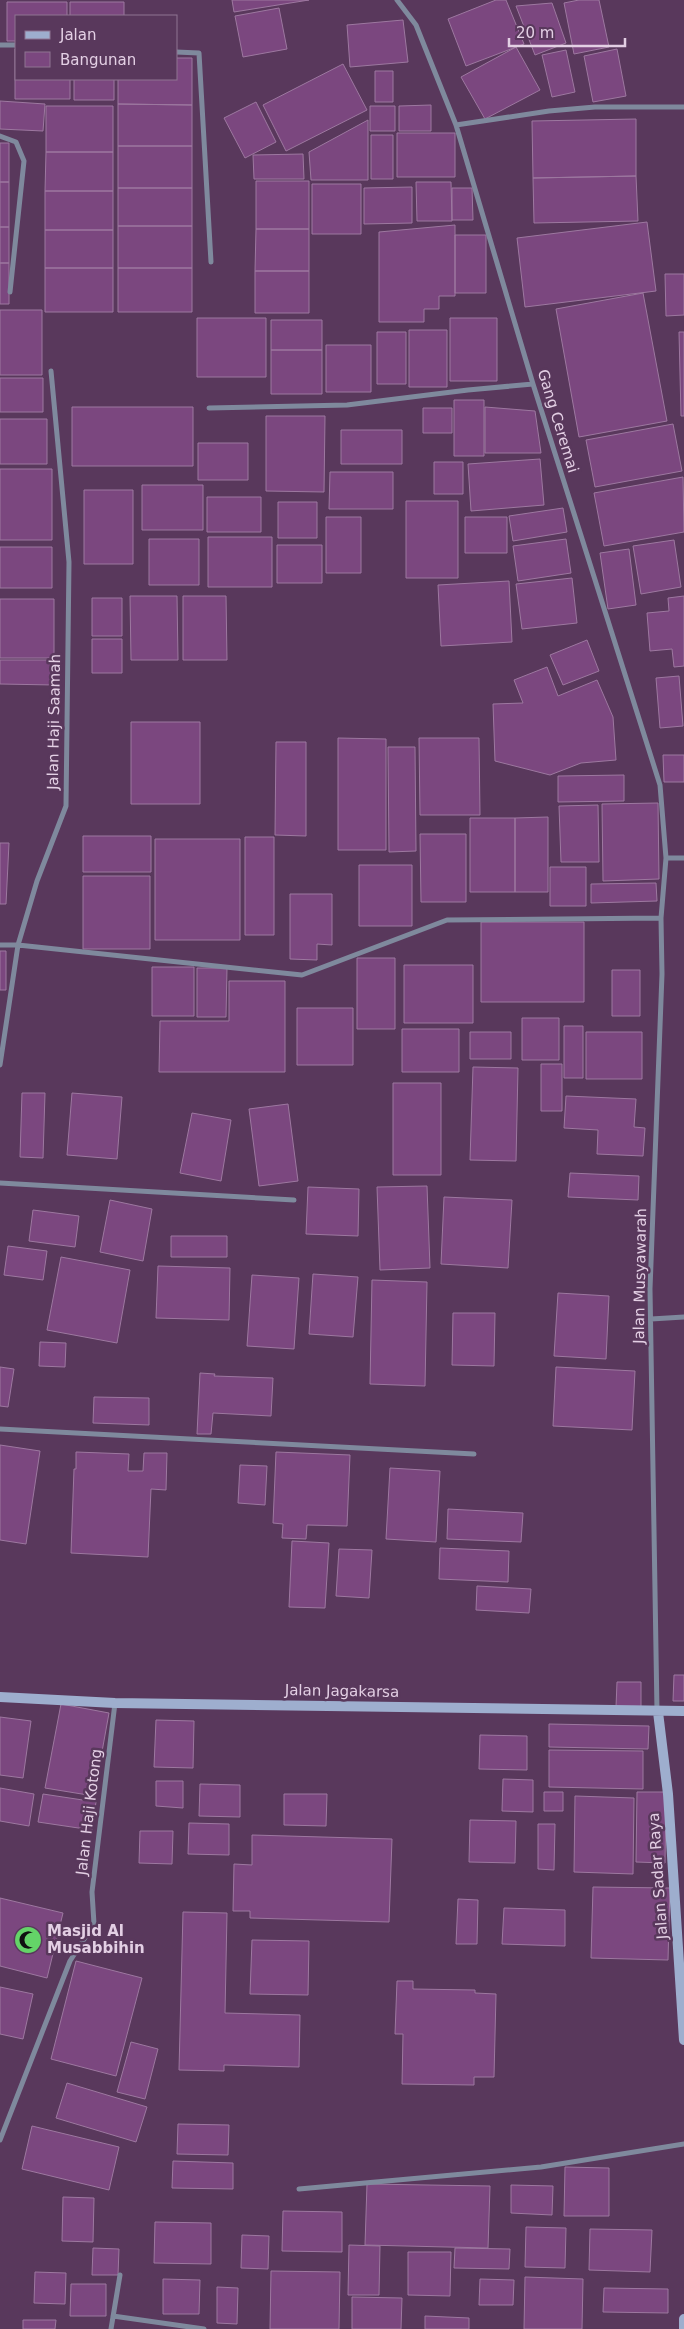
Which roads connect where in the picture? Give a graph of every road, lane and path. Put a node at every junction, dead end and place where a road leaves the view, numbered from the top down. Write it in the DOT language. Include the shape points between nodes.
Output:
graph roads {
  1 [pos="397,0"];
  2 [pos="0,44"];
  3 [pos="15,45"];
  4 [pos="178,52"];
  5 [pos="684,107"];
  6 [pos="456,125"];
  7 [pos="0,136"];
  8 [pos="211,262"];
  9 [pos="10,292"];
  10 [pos="51,371"];
  11 [pos="533,384"];
  12 [pos="210,408"];
  13 [pos="666,858"];
  14 [pos="684,858"];
  15 [pos="661,918"];
  16 [pos="0,945"];
  17 [pos="18,945"];
  18 [pos="0,1065"];
  19 [pos="0,1183"];
  20 [pos="294,1200"];
  21 [pos="684,1317"];
  22 [pos="651,1319"];
  23 [pos="0,1429"];
  24 [pos="474,1454"];
  25 [pos="0,1697"];
  26 [pos="115,1703"];
  27 [pos="684,1711"];
  28 [pos="658,1712"];
  29 [pos="684,2040"];
  30 [pos="0,2140"];
  31 [pos="684,2144"];
  32 [pos="299,2189"];
  33 [pos="120,2275"];
  34 [pos="113,2316"];
  35 [pos="684,2319"];
  36 [pos="111,2329"];
  37 [pos="204,2329"];
  38 [pos="684,2329"];
  1 -- 6 [label="street, Gang Ceremai" via="416,25"];
  2 -- 3 [label="street"];
  4 -- 8 [label="street" via="199,53"];
  5 -- 6 [label="street" via="595,107"];
  6 -- 11 [label="street, Gang Ceremai"];
  7 -- 9 [label="street" via="16,142 24,161"];
  10 -- 17 [label="street, Jalan Haji Saamah" via="69,562 66,806 37,881"];
  11 -- 12 [label="street" via="347,405"];
  11 -- 13 [label="street, Gang Ceremai" via="660,785"];
  13 -- 14 [label="street"];
  13 -- 15 [label="street, Jalan Musyawarah"];
  15 -- 17 [label="street" via="447,920 302,975"];
  15 -- 22 [label="street, Jalan Musyawarah"];
  16 -- 17 [label="street"];
  17 -- 18 [label="street, Jalan Haji Saamah"];
  19 -- 20 [label="street"];
  21 -- 22 [label="street"];
  22 -- 28 [label="street, Jalan Musyawarah"];
  23 -- 24 [label="street"];
  25 -- 26 [label="main road, Jalan Jagakarsa"];
  26 -- 28 [label="main road, Jalan Jagakarsa"];
  26 -- 30 [label="street, Jalan Haji Kotong" via="92,1892 94,1924 70,1962"];
  27 -- 28 [label="main road, Jalan Jagakarsa"];
  28 -- 29 [label="main road, Jalan Sadar Raya" via="668,1794"];
  31 -- 32 [label="street" via="541,2167"];
  33 -- 34 [label="street"];
  34 -- 36 [label="street"];
  34 -- 37 [label="street"];
  35 -- 38 [label="main road"];
}
